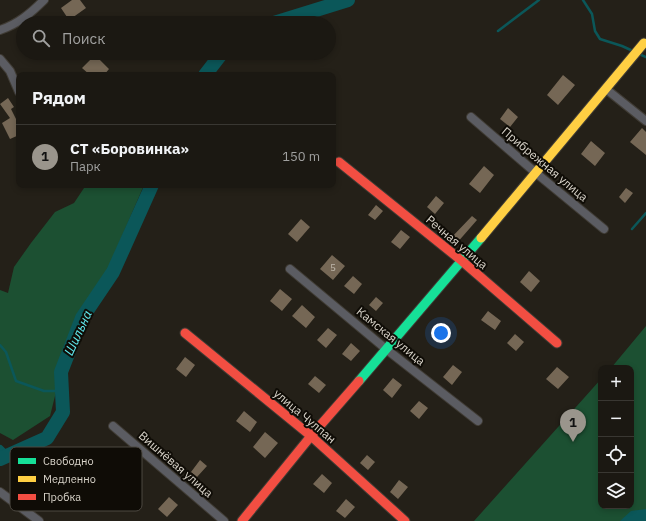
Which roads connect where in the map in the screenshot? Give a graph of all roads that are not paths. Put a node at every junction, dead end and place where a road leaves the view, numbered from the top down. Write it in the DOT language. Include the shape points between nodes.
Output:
graph roads {
  1 [pos="44,0"];
  2 [pos="27,16"];
  3 [pos="16,24"];
  4 [pos="0,30"];
  5 [pos="644,43"];
  6 [pos="0,59"];
  7 [pos="16,85"];
  8 [pos="606,89"];
  9 [pos="471,117"];
  10 [pos="646,121"];
  11 [pos="339,162"];
  12 [pos="536,173"];
  13 [pos="604,229"];
  14 [pos="462,261"];
  15 [pos="290,269"];
  16 [pos="185,333"];
  17 [pos="557,343"];
  18 [pos="386,349"];
  19 [pos="478,421"];
  20 [pos="113,426"];
  21 [pos="311,436"];
  22 [pos="138,447"];
  23 [pos="142,451"];
  24 [pos="0,492"];
  25 [pos="10,499"];
  26 [pos="26,511"];
  27 [pos="39,521"];
  28 [pos="224,521"];
  29 [pos="242,521"];
  30 [pos="406,521"];
  1 -- 2 [label="street"];
  3 -- 4 [label="street"];
  5 -- 8 [label="street"];
  6 -- 7 [label="street" via="10,71"];
  8 -- 10 [label="street"];
  8 -- 12 [label="street"];
  9 -- 12 [label="street, Прибрежная улица"];
  11 -- 14 [label="street, Речная улица"];
  12 -- 13 [label="street, Прибрежная улица"];
  12 -- 14 [label="street"];
  14 -- 17 [label="street, Речная улица"];
  14 -- 18 [label="street"];
  15 -- 18 [label="street, Камская улица"];
  16 -- 21 [label="street, улица Чулпан"];
  18 -- 19 [label="street, Камская улица"];
  18 -- 21 [label="street"];
  20 -- 22 [label="street, Вишнёвая улица"];
  21 -- 29 [label="street"];
  21 -- 30 [label="street, улица Чулпан"];
  23 -- 28 [label="street, Вишнёвая улица"];
  24 -- 25 [label="street"];
  26 -- 27 [label="street"];
}
